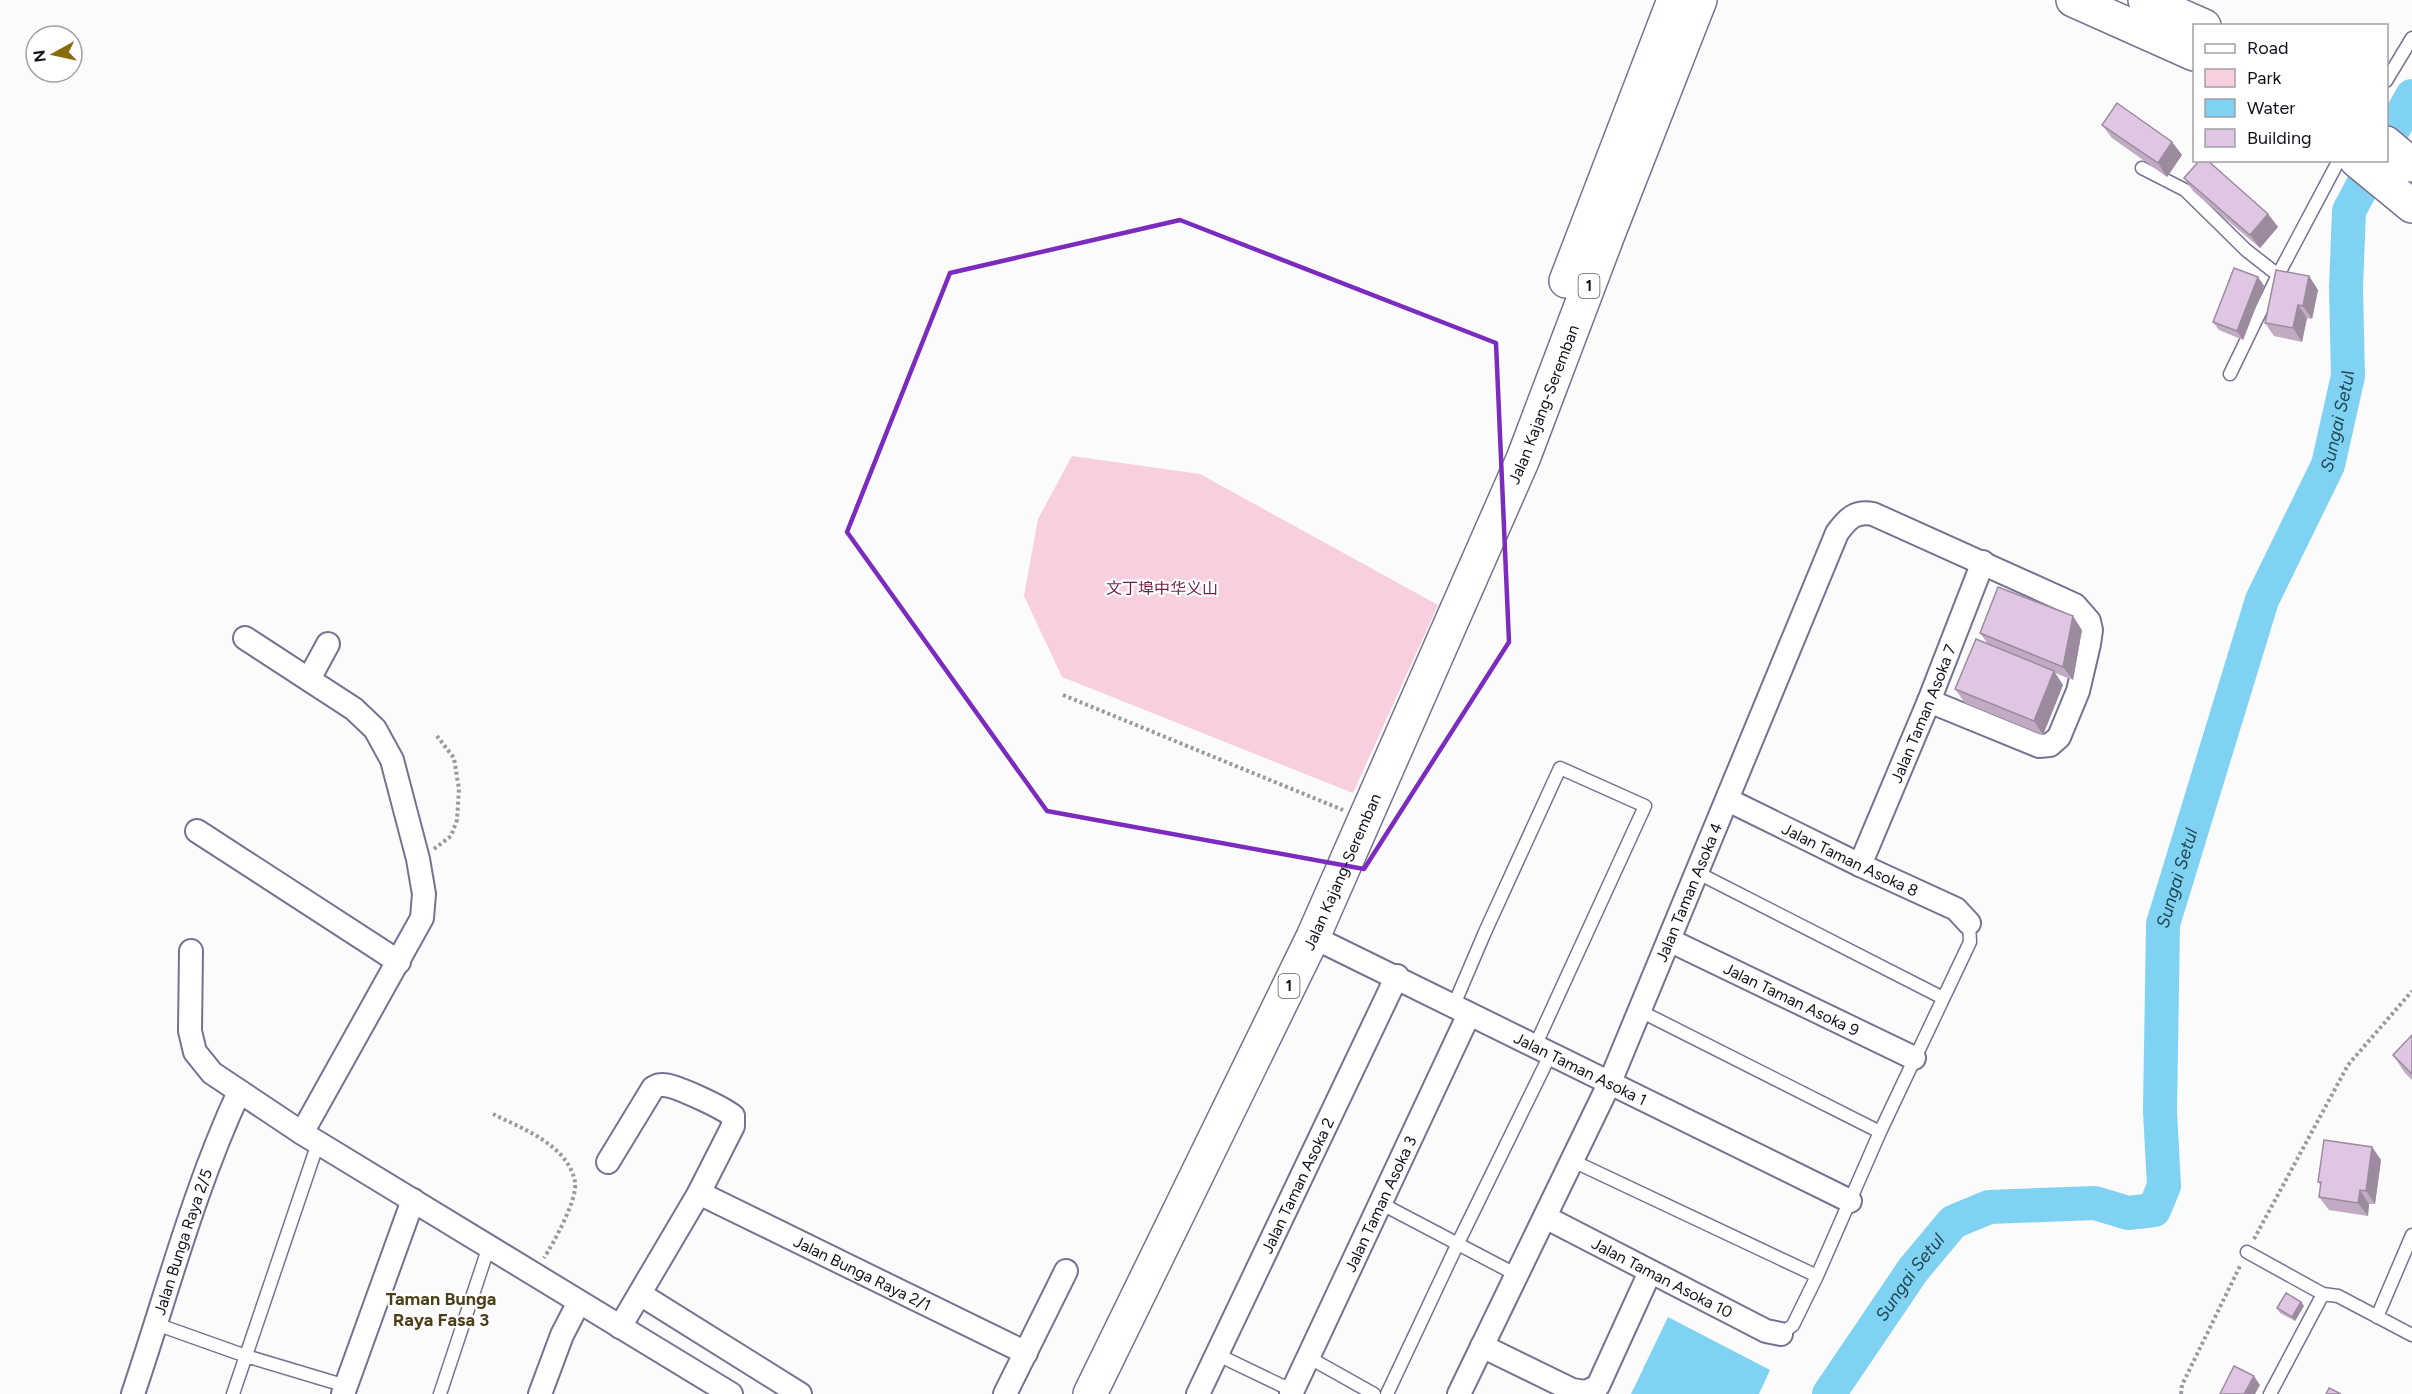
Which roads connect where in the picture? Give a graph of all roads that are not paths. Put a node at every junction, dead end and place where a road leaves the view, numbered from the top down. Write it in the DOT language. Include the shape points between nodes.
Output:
graph roads {
  1 [pos="2073,0"];
  2 [pos="2145,0"];
  3 [pos="1694,1"];
  4 [pos="2199,24"];
  5 [pos="2412,38"];
  6 [pos="2193,54"];
  7 [pos="2388,78"];
  8 [pos="2388,145"];
  9 [pos="2337,162"];
  10 [pos="2358,162"];
  11 [pos="2412,165"];
  12 [pos="2142,168"];
  13 [pos="2412,206"];
  14 [pos="2278,275"];
  15 [pos="2230,374"];
  16 [pos="1983,562"];
  17 [pos="245,638"];
  18 [pos="328,644"];
  19 [pos="309,679"];
  20 [pos="1929,701"];
  21 [pos="1728,800"];
  22 [pos="197,831"];
  23 [pos="1860,865"];
  24 [pos="1698,873"];
  25 [pos="1969,923"];
  26 [pos="1313,937"];
  27 [pos="1670,940"];
  28 [pos="190,951"];
  29 [pos="399,962"];
  30 [pos="1397,976"];
  31 [pos="1943,998"];
  32 [pos="1461,1010"];
  33 [pos="1640,1011"];
  34 [pos="1543,1049"];
  35 [pos="1914,1058"];
  36 [pos="1610,1082"];
  37 [pos="239,1092"];
  38 [pos="1880,1132"];
  39 [pos="310,1138"];
  40 [pos="1573,1161"];
  41 [pos="608,1162"];
  42 [pos="699,1193"];
  43 [pos="413,1200"];
  44 [pos="1850,1201"];
  45 [pos="1380,1203"];
  46 [pos="1545,1217"];
  47 [pos="2412,1235"];
  48 [pos="1458,1243"];
  49 [pos="489,1246"];
  50 [pos="2247,1252"];
  51 [pos="1066,1271"];
  52 [pos="1650,1272"];
  53 [pos="1517,1275"];
  54 [pos="1817,1276"];
  55 [pos="640,1294"];
  56 [pos="2323,1294"];
  57 [pos="579,1302"];
  58 [pos="2377,1317"];
  59 [pos="156,1324"];
  60 [pos="620,1327"];
  61 [pos="1781,1335"];
  62 [pos="2412,1335"];
  63 [pos="1482,1346"];
  64 [pos="1026,1353"];
  65 [pos="1216,1354"];
  66 [pos="246,1356"];
  67 [pos="1308,1357"];
  68 [pos="344,1390"];
  69 [pos="544,1392"];
  70 [pos="1292,1392"];
  71 [pos="133,1394"];
  72 [pos="233,1394"];
  73 [pos="440,1394"];
  74 [pos="731,1394"];
  75 [pos="800,1394"];
  76 [pos="1005,1394"];
  77 [pos="1090,1394"];
  78 [pos="1198,1394"];
  79 [pos="1374,1394"];
  80 [pos="1388,1394"];
  81 [pos="1459,1394"];
  82 [pos="2270,1394"];
  1 -- 6 [label="main road"];
  2 -- 4 [label="main road"];
  3 -- 26 [label="main road, Jalan Kajang-Seremban / 1" via="1524,459"];
  5 -- 7 [label="lane"];
  8 -- 11 [label="main road"];
  9 -- 14 [label="lane"];
  10 -- 13 [label="main road"];
  12 -- 14 [label="lane" via="2185,190 2246,250"];
  14 -- 15 [label="lane"];
  16 -- 20 [label="street, Jalan Taman Asoka 7"];
  16 -- 20 [label="street, Jalan Taman Asoka 4" via="2075,605 2089,621 2089,644 2078,690 2059,736 2050,745 2039,746"];
  16 -- 21 [label="street, Jalan Taman Asoka 4" via="1874,514 1854,514 1846,521 1837,533"];
  17 -- 19 [label="street"];
  18 -- 19 [label="street"];
  19 -- 29 [label="street" via="354,709 375,729 392,760 424,894 422,918"];
  20 -- 23 [label="street, Jalan Taman Asoka 7"];
  21 -- 23 [label="street, Jalan Taman Asoka 8"];
  21 -- 24 [label="street, Jalan Taman Asoka 4"];
  22 -- 29 [label="street"];
  23 -- 25 [label="street, Jalan Taman Asoka 8" via="1956,909"];
  24 -- 27 [label="street, Jalan Taman Asoka 4"];
  24 -- 31 [label="lane"];
  25 -- 31 [label="lane" via="1970,942"];
  26 -- 30 [label="street, Jalan Taman Asoka 1"];
  26 -- 77 [label="main road, Jalan Kajang-Seremban / 1"];
  27 -- 33 [label="street, Jalan Taman Asoka 4"];
  27 -- 35 [label="street, Jalan Taman Asoka 9"];
  28 -- 37 [label="street" via="190,1031 195,1052 212,1073"];
  29 -- 39 [label="street"];
  30 -- 32 [label="street, Jalan Taman Asoka 1"];
  30 -- 65 [label="street, Jalan Taman Asoka 2"];
  31 -- 35 [label="lane"];
  32 -- 34 [label="street, Jalan Taman Asoka 1"];
  32 -- 34 [label="lane" via="1494,912 1560,768 1645,806"];
  32 -- 45 [label="street, Jalan Taman Asoka 3"];
  33 -- 36 [label="street, Jalan Taman Asoka 4"];
  33 -- 38 [label="lane"];
  34 -- 36 [label="street, Jalan Taman Asoka 1"];
  34 -- 48 [label="lane"];
  35 -- 38 [label="lane"];
  36 -- 40 [label="street, Jalan Taman Asoka 4"];
  36 -- 44 [label="street, Jalan Taman Asoka 1"];
  37 -- 39 [label="street"];
  37 -- 59 [label="street, Jalan Bunga Raya 2/5" via="217,1143"];
  38 -- 44 [label="lane"];
  39 -- 43 [label="street"];
  39 -- 66 [label="lane"];
  40 -- 46 [label="street, Jalan Taman Asoka 4"];
  40 -- 54 [label="lane"];
  41 -- 42 [label="street" via="653,1088 669,1086 733,1116 734,1126"];
  42 -- 55 [label="street"];
  42 -- 64 [label="street, Jalan Bunga Raya 2/1"];
  43 -- 49 [label="street"];
  43 -- 68 [label="street"];
  44 -- 54 [label="lane"];
  45 -- 48 [label="lane"];
  45 -- 67 [label="street, Jalan Taman Asoka 3"];
  46 -- 52 [label="street, Jalan Taman Asoka 10"];
  46 -- 53 [label="street, Jalan Taman Asoka 4"];
  47 -- 58 [label="lane"];
  48 -- 53 [label="lane"];
  48 -- 80 [label="lane"];
  49 -- 57 [label="street"];
  49 -- 73 [label="lane"];
  50 -- 56 [label="lane"];
  51 -- 64 [label="street"];
  52 -- 61 [label="street, Jalan Taman Asoka 10"];
  52 -- 63 [label="street" via="1598,1386 1586,1392 1572,1390"];
  53 -- 63 [label="street, Jalan Taman Asoka 4"];
  54 -- 61 [label="lane" via="1793,1325"];
  55 -- 60 [label="street"];
  55 -- 75 [label="street"];
  56 -- 58 [label="lane" via="2338,1296"];
  56 -- 82 [label="lane"];
  57 -- 60 [label="street"];
  57 -- 69 [label="street" via="562,1335"];
  58 -- 62 [label="lane"];
  59 -- 66 [label="lane"];
  59 -- 71 [label="street, Jalan Bunga Raya 2/5"];
  60 -- 74 [label="street"];
  63 -- 81 [label="street, Jalan Taman Asoka 4"];
  64 -- 76 [label="street"];
  65 -- 70 [label="lane"];
  65 -- 78 [label="street, Jalan Taman Asoka 2"];
  66 -- 68 [label="lane"];
  66 -- 72 [label="lane"];
  67 -- 70 [label="street, Jalan Taman Asoka 3"];
  67 -- 79 [label="lane"];
}
